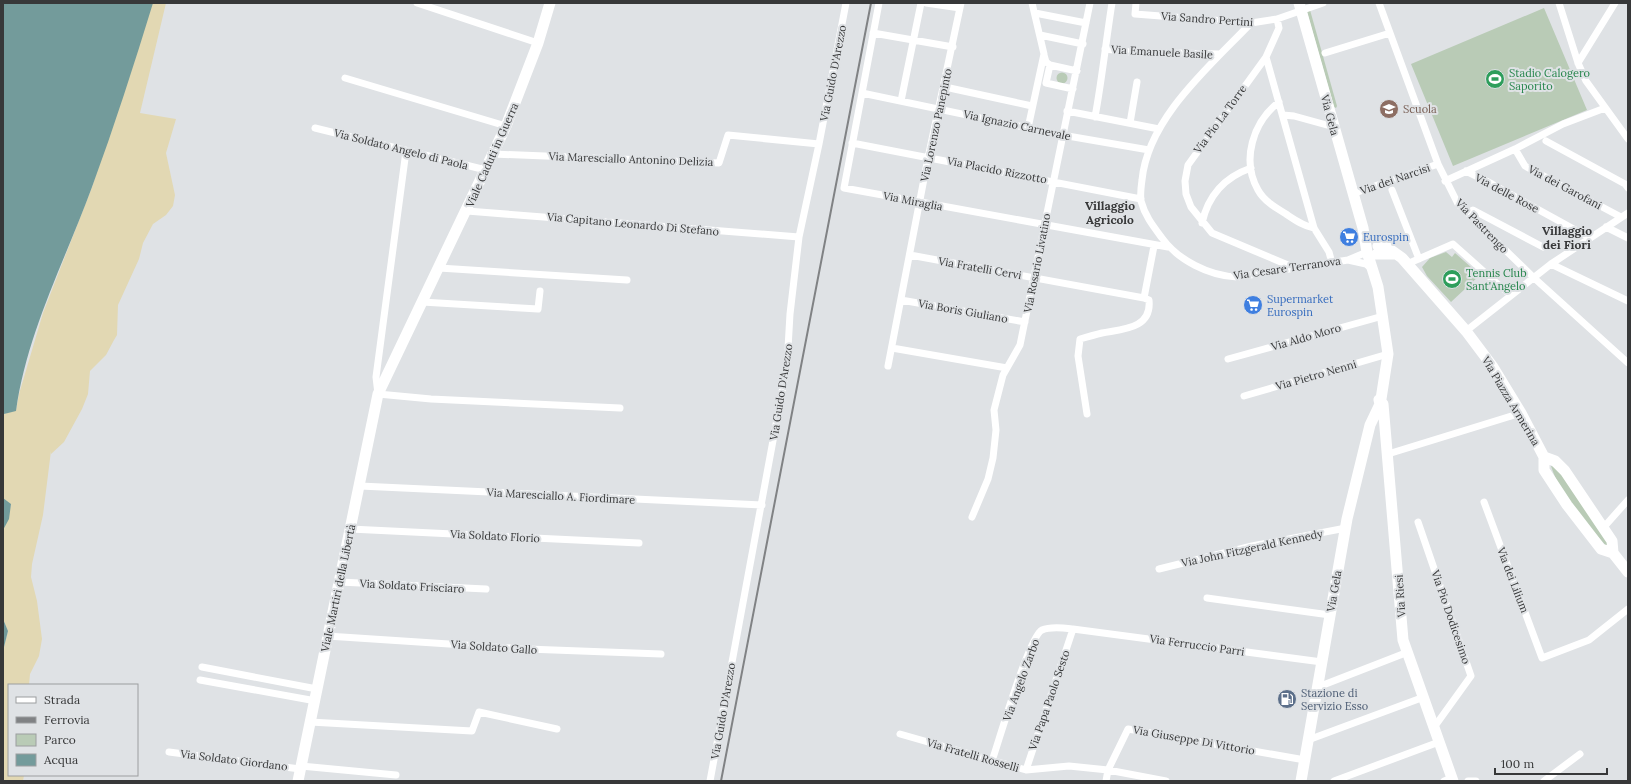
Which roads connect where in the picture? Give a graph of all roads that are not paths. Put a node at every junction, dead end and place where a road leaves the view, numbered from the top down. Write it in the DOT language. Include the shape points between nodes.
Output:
graph roads {
  1 [pos="417,3"];
  2 [pos="550,3"];
  3 [pos="846,3"];
  4 [pos="879,3"];
  5 [pos="921,3"];
  6 [pos="926,3"];
  7 [pos="1032,3"];
  8 [pos="1090,3"];
  9 [pos="1112,3"];
  10 [pos="1136,3"];
  11 [pos="1323,3"];
  12 [pos="1379,3"];
  13 [pos="1559,3"];
  14 [pos="1616,3"];
  15 [pos="961,6"];
  16 [pos="1300,7"];
  17 [pos="1035,13"];
  18 [pos="1278,18"];
  19 [pos="1086,23"];
  20 [pos="1251,24"];
  21 [pos="873,33"];
  22 [pos="1390,33"];
  23 [pos="1040,35"];
  24 [pos="913,41"];
  25 [pos="538,43"];
  26 [pos="1082,44"];
  27 [pos="952,47"];
  28 [pos="1104,49"];
  29 [pos="1325,53"];
  30 [pos="1044,54"];
  31 [pos="1219,54"];
  32 [pos="1266,57"];
  33 [pos="1578,63"];
  34 [pos="1050,66"];
  35 [pos="1077,71"];
  36 [pos="345,78"];
  37 [pos="1137,82"];
  38 [pos="945,87"];
  39 [pos="1073,88"];
  40 [pos="862,93"];
  41 [pos="901,101"];
  42 [pos="1279,102"];
  43 [pos="1032,106"];
  44 [pos="1605,108"];
  45 [pos="940,109"];
  46 [pos="1067,111"];
  47 [pos="1283,115"];
  48 [pos="1095,117"];
  49 [pos="1130,123"];
  50 [pos="506,126"];
  51 [pos="1334,127"];
  52 [pos="315,128"];
  53 [pos="1028,128"];
  54 [pos="1159,129"];
  55 [pos="1062,135"];
  56 [pos="1628,139"];
  57 [pos="1546,141"];
  58 [pos="852,143"];
  59 [pos="819,144"];
  60 [pos="1515,149"];
  61 [pos="1149,150"];
  62 [pos="406,151"];
  63 [pos="493,154"];
  64 [pos="928,158"];
  65 [pos="1438,164"];
  66 [pos="1251,168"];
  67 [pos="486,170"];
  68 [pos="1466,171"];
  69 [pos="1053,181"];
  70 [pos="1445,181"];
  71 [pos="1628,188"];
  72 [pos="1392,190"];
  73 [pos="1352,194"];
  74 [pos="1141,199"];
  75 [pos="920,202"];
  76 [pos="1188,202"];
  77 [pos="1208,205"];
  78 [pos="467,211"];
  79 [pos="1468,213"];
  80 [pos="1628,213"];
  81 [pos="1622,217"];
  82 [pos="1202,223"];
  83 [pos="1044,226"];
  84 [pos="1606,227"];
  85 [pos="1314,228"];
  86 [pos="799,237"];
  87 [pos="1590,238"];
  88 [pos="1628,238"];
  89 [pos="1154,246"];
  90 [pos="1543,247"];
  91 [pos="1168,248"];
  92 [pos="1373,251"];
  93 [pos="910,256"];
  94 [pos="1419,259"];
  95 [pos="1348,260"];
  96 [pos="1332,263"];
  97 [pos="1407,264"];
  98 [pos="1551,264"];
  99 [pos="439,268"];
  100 [pos="1295,268"];
  101 [pos="1374,271"];
  102 [pos="1534,277"];
  103 [pos="1034,278"];
  104 [pos="627,280"];
  105 [pos="540,291"];
  106 [pos="1510,295"];
  107 [pos="1144,298"];
  108 [pos="901,300"];
  109 [pos="1628,301"];
  110 [pos="422,302"];
  111 [pos="1383,316"];
  112 [pos="1025,322"];
  113 [pos="1466,331"];
  114 [pos="892,348"];
  115 [pos="1628,353"];
  116 [pos="1388,354"];
  117 [pos="1621,357"];
  118 [pos="1228,359"];
  119 [pos="1628,363"];
  120 [pos="888,366"];
  121 [pos="1007,368"];
  122 [pos="378,394"];
  123 [pos="1244,396"];
  124 [pos="1381,402"];
  125 [pos="620,408"];
  126 [pos="1521,413"];
  127 [pos="1087,414"];
  128 [pos="1388,454"];
  129 [pos="1544,457"];
  130 [pos="360,486"];
  131 [pos="1628,500"];
  132 [pos="1484,502"];
  133 [pos="762,505"];
  134 [pos="972,517"];
  135 [pos="1418,522"];
  136 [pos="1604,527"];
  137 [pos="1346,528"];
  138 [pos="350,529"];
  139 [pos="640,543"];
  140 [pos="1613,553"];
  141 [pos="1159,569"];
  142 [pos="1628,572"];
  143 [pos="339,582"];
  144 [pos="486,589"];
  145 [pos="1207,598"];
  146 [pos="1628,609"];
  147 [pos="1330,615"];
  148 [pos="1073,629"];
  149 [pos="327,636"];
  150 [pos="1408,652"];
  151 [pos="661,654"];
  152 [pos="1322,662"];
  153 [pos="202,667"];
  154 [pos="200,680"];
  155 [pos="1318,687"];
  156 [pos="317,689"];
  157 [pos="1424,697"];
  158 [pos="316,701"];
  159 [pos="310,722"];
  160 [pos="1434,726"];
  161 [pos="557,729"];
  162 [pos="900,734"];
  163 [pos="1308,740"];
  164 [pos="1439,742"];
  165 [pos="169,752"];
  166 [pos="1580,754"];
  167 [pos="1305,760"];
  168 [pos="992,761"];
  169 [pos="300,767"];
  170 [pos="1026,770"];
  171 [pos="1108,770"];
  172 [pos="396,775"];
  173 [pos="1450,780"];
  174 [pos="298,781"];
  175 [pos="710,781"];
  176 [pos="1106,781"];
  177 [pos="1166,781"];
  178 [pos="1301,781"];
  179 [pos="1334,781"];
  180 [pos="1468,781"];
  181 [pos="1476,781"];
  182 [pos="1544,781"];
  1 -- 25 [label="street"];
  2 -- 25 [label="street, Viale Caduti in Guerra"];
  3 -- 59 [label="street, Via Guido D'Arezzo"];
  4 -- 21 [label="street, Via Miraglia"];
  5 -- 24 [label="street"];
  6 -- 15 [label="street"];
  7 -- 17 [label="street"];
  8 -- 19 [label="street, Via Rosario Livatino"];
  9 -- 28 [label="street"];
  10 -- 20 [label="street, Via Sandro Pertini" via="1135,14"];
  11 -- 16 [label="street, Via Sandro Pertini"];
  12 -- 22 [label="street, Via Pastrengo"];
  13 -- 33 [label="street"];
  14 -- 33 [label="street"];
  15 -- 27 [label="street, Via Lorenzo Panepinto"];
  16 -- 18 [label="street, Via Sandro Pertini"];
  16 -- 51 [label="street, Via Gela"];
  17 -- 19 [label="street"];
  17 -- 23 [label="street"];
  18 -- 20 [label="street, Via Sandro Pertini"];
  18 -- 32 [label="street, Via Pio La Torre" via="1279,28"];
  19 -- 26 [label="street, Via Rosario Livatino"];
  20 -- 31 [label="street, Via Cesare Terranova"];
  21 -- 24 [label="street"];
  21 -- 40 [label="street, Via Miraglia"];
  22 -- 29 [label="street"];
  22 -- 65 [label="street, Via Pastrengo"];
  23 -- 26 [label="street"];
  23 -- 30 [label="street"];
  24 -- 27 [label="street"];
  24 -- 41 [label="street"];
  25 -- 50 [label="street, Viale Caduti in Guerra"];
  26 -- 35 [label="street, Via Rosario Livatino"];
  27 -- 38 [label="street, Via Lorenzo Panepinto"];
  28 -- 31 [label="street, Via Emanuele Basile"];
  28 -- 48 [label="street" via="1103,73"];
  30 -- 34 [label="street"];
  30 -- 43 [label="street"];
  31 -- 54 [label="street, Via Cesare Terranova"];
  32 -- 42 [label="street"];
  32 -- 76 [label="street, Via Pio La Torre" via="1188,165 1185,181"];
  33 -- 44 [label="street" via="1586,81"];
  34 -- 35 [label="street"];
  34 -- 39 [label="street" via="1046,83"];
  35 -- 39 [label="street, Via Rosario Livatino"];
  36 -- 50 [label="street"];
  37 -- 49 [label="street"];
  38 -- 43 [label="street"];
  38 -- 45 [label="street, Via Lorenzo Panepinto"];
  39 -- 46 [label="street, Via Rosario Livatino"];
  40 -- 41 [label="street, Via Ignazio Carnevale"];
  40 -- 58 [label="street, Via Miraglia"];
  41 -- 45 [label="street, Via Ignazio Carnevale"];
  42 -- 47 [label="street"];
  42 -- 66 [label="street" via="1264,117 1255,133 1251,145"];
  43 -- 53 [label="street"];
  44 -- 56 [label="street"];
  44 -- 60 [label="street" via="1563,124"];
  45 -- 53 [label="street, Via Ignazio Carnevale"];
  45 -- 64 [label="street, Via Lorenzo Panepinto"];
  46 -- 48 [label="street"];
  46 -- 55 [label="street, Via Rosario Livatino"];
  47 -- 51 [label="street"];
  47 -- 85 [label="street"];
  48 -- 49 [label="street"];
  49 -- 54 [label="street"];
  50 -- 63 [label="street, Viale Caduti in Guerra"];
  51 -- 73 [label="street, Via Gela"];
  52 -- 62 [label="street, Via Soldato Angelo di Paola"];
  53 -- 55 [label="street, Via Ignazio Carnevale"];
  54 -- 61 [label="street, Via Cesare Terranova"];
  55 -- 61 [label="street, Via Ignazio Carnevale"];
  55 -- 69 [label="street, Via Rosario Livatino"];
  57 -- 71 [label="street"];
  58 -- 64 [label="street, Via Placido Rizzotto"];
  58 -- 75 [label="street, Via Miraglia" via="844,188"];
  59 -- 63 [label="street, Via Maresciallo Antonino Delizia" via="728,135 719,163"];
  59 -- 86 [label="street, Via Guido D'Arezzo"];
  60 -- 68 [label="street"];
  60 -- 81 [label="street, Via dei Garofani" via="1525,166"];
  61 -- 74 [label="street, Via Cesare Terranova" via="1142,174"];
  62 -- 67 [label="street, Via Soldato Angelo di Paola"];
  62 -- 122 [label="street" via="376,378"];
  63 -- 67 [label="street, Viale Caduti in Guerra"];
  64 -- 69 [label="street, Via Placido Rizzotto"];
  64 -- 75 [label="street, Via Lorenzo Panepinto"];
  65 -- 70 [label="street, Via Pastrengo"];
  65 -- 73 [label="street, Via dei Narcisi"];
  66 -- 77 [label="street" via="1228,179"];
  66 -- 85 [label="street" via="1254,181 1263,197 1306,226"];
  67 -- 78 [label="street, Viale Caduti in Guerra"];
  68 -- 70 [label="street"];
  68 -- 87 [label="street, Via delle Rose"];
  69 -- 74 [label="street, Via Placido Rizzotto"];
  69 -- 83 [label="street, Via Rosario Livatino"];
  70 -- 79 [label="street, Via Pastrengo" via="1458,204"];
  72 -- 94 [label="street"];
  73 -- 92 [label="street, Via Gela"];
  74 -- 91 [label="street, Via Cesare Terranova" via="1149,221"];
  75 -- 83 [label="street, Via Miraglia"];
  75 -- 93 [label="street, Via Lorenzo Panepinto"];
  76 -- 77 [label="street" via="1202,207"];
  76 -- 82 [label="street, Via Pio La Torre"];
  77 -- 82 [label="street"];
  78 -- 86 [label="street, Via Capitano Leonardo Di Stefano"];
  78 -- 99 [label="street, Viale Caduti in Guerra"];
  79 -- 90 [label="street" via="1473,210"];
  79 -- 102 [label="street, Via Pastrengo"];
  80 -- 81 [label="street"];
  81 -- 84 [label="street"];
  82 -- 100 [label="street, Via Pio La Torre" via="1212,233"];
  83 -- 89 [label="street, Via Miraglia"];
  83 -- 103 [label="street, Via Rosario Livatino"];
  84 -- 87 [label="street"];
  84 -- 88 [label="street"];
  85 -- 96 [label="street" via="1329,252"];
  86 -- 133 [label="street, Via Guido D'Arezzo" via="787,364"];
  87 -- 98 [label="street"];
  89 -- 91 [label="street, Via Miraglia"];
  89 -- 107 [label="street"];
  91 -- 100 [label="street, Via Cesare Terranova" via="1202,268 1226,276 1237,277"];
  92 -- 95 [label="street"];
  92 -- 97 [label="street, Via Piazza Armerina" via="1395,254"];
  92 -- 101 [label="street, Via Gela"];
  93 -- 103 [label="street, Via Fratelli Cervi"];
  93 -- 108 [label="street, Via Lorenzo Panepinto"];
  94 -- 97 [label="street"];
  94 -- 106 [label="street" via="1453,244"];
  95 -- 96 [label="street, Via Cesare Terranova"];
  95 -- 101 [label="street" via="1366,264"];
  96 -- 100 [label="street, Via Cesare Terranova"];
  97 -- 113 [label="street, Via Piazza Armerina"];
  98 -- 102 [label="street"];
  98 -- 109 [label="street"];
  99 -- 104 [label="street"];
  99 -- 110 [label="street, Viale Caduti in Guerra"];
  101 -- 111 [label="street, Via Gela"];
  102 -- 106 [label="street"];
  102 -- 117 [label="street, Via Pastrengo"];
  103 -- 107 [label="street, Via Fratelli Cervi"];
  103 -- 112 [label="street, Via Rosario Livatino"];
  105 -- 110 [label="street" via="538,309"];
  106 -- 113 [label="street"];
  107 -- 127 [label="street" via="1149,300 1150,309 1139,323 1130,328 1080,339 1078,356"];
  108 -- 112 [label="street, Via Boris Giuliano"];
  108 -- 114 [label="street, Via Lorenzo Panepinto"];
  110 -- 122 [label="street, Viale Caduti in Guerra"];
  111 -- 116 [label="street, Via Gela"];
  111 -- 118 [label="street, Via Aldo Moro"];
  112 -- 121 [label="street, Via Rosario Livatino" via="1020,345"];
  113 -- 126 [label="street, Via Piazza Armerina" via="1493,367"];
  114 -- 120 [label="street, Via Lorenzo Panepinto"];
  114 -- 121 [label="street"];
  115 -- 117 [label="street"];
  116 -- 123 [label="street, Via Pietro Nenni"];
  116 -- 124 [label="street, Via Gela"];
  117 -- 119 [label="street, Via Pastrengo"];
  121 -- 134 [label="street, Via Rosario Livatino" via="1003,374 994,410 996,430 993,458 988,479"];
  122 -- 125 [label="street"];
  122 -- 130 [label="street, Viale Martiri della Libertà"];
  124 -- 128 [label="street, Via Riesi"];
  124 -- 137 [label="street, Via Gela" via="1368,433"];
  126 -- 128 [label="street"];
  126 -- 129 [label="street, Via Piazza Armerina"];
  128 -- 150 [label="street, Via Riesi" via="1404,640"];
  129 -- 136 [label="street" via="1555,461 1565,471"];
  129 -- 140 [label="street, Via Piazza Armerina" via="1544,470 1567,505 1601,549"];
  130 -- 133 [label="street, Via Maresciallo A. Fiordimare"];
  130 -- 138 [label="street, Viale Martiri della Libertà"];
  131 -- 136 [label="street"];
  132 -- 146 [label="street, Via dei Lilium" via="1542,658 1589,640"];
  133 -- 175 [label="street, Via Guido D'Arezzo"];
  135 -- 160 [label="street, Via Pio Dodicesimo" via="1471,676"];
  136 -- 140 [label="street" via="1612,541"];
  137 -- 141 [label="street, Via John Fitzgerald Kennedy" via="1252,546"];
  137 -- 147 [label="street, Via Gela"];
  138 -- 139 [label="street, Via Soldato Florio"];
  138 -- 143 [label="street, Viale Martiri della Libertà"];
  140 -- 142 [label="street, Via Piazza Armerina"];
  143 -- 144 [label="street, Via Soldato Frisciaro"];
  143 -- 149 [label="street, Viale Martiri della Libertà"];
  145 -- 147 [label="street"];
  147 -- 152 [label="street, Via Gela"];
  148 -- 152 [label="street, Via Ferruccio Parri"];
  148 -- 168 [label="street, Via Angelo Zarbo" via="1049,628 1036,636"];
  148 -- 170 [label="street, Via Papa Paolo Sesto"];
  149 -- 151 [label="street, Via Soldato Gallo" via="527,649"];
  149 -- 156 [label="street, Viale Martiri della Libertà"];
  150 -- 155 [label="street"];
  150 -- 157 [label="street, Via Riesi"];
  152 -- 155 [label="street, Via Gela"];
  153 -- 156 [label="street"];
  154 -- 158 [label="street"];
  155 -- 163 [label="street, Via Gela"];
  156 -- 158 [label="street, Viale Martiri della Libertà"];
  157 -- 160 [label="street, Via Riesi"];
  157 -- 163 [label="street"];
  158 -- 159 [label="street, Viale Martiri della Libertà"];
  159 -- 161 [label="street" via="472,731 479,712"];
  159 -- 169 [label="street, Viale Martiri della Libertà"];
  160 -- 164 [label="street, Via Riesi"];
  162 -- 168 [label="street, Via Fratelli Rosselli"];
  163 -- 167 [label="street, Via Gela"];
  164 -- 173 [label="street, Via Riesi"];
  164 -- 179 [label="street"];
  165 -- 169 [label="street, Via Soldato Giordano"];
  166 -- 182 [label="street"];
  167 -- 171 [label="street, Via Giuseppe Di Vittorio" via="1128,729"];
  167 -- 178 [label="street, Via Gela"];
  168 -- 170 [label="street, Via Fratelli Rosselli"];
  169 -- 172 [label="street, Via Soldato Giordano"];
  169 -- 174 [label="street, Viale Martiri della Libertà"];
  170 -- 171 [label="street, Via Fratelli Rosselli" via="1069,766"];
  171 -- 176 [label="street"];
  171 -- 177 [label="street, Via Fratelli Rosselli"];
  180 -- 181 [label="street"];
}
